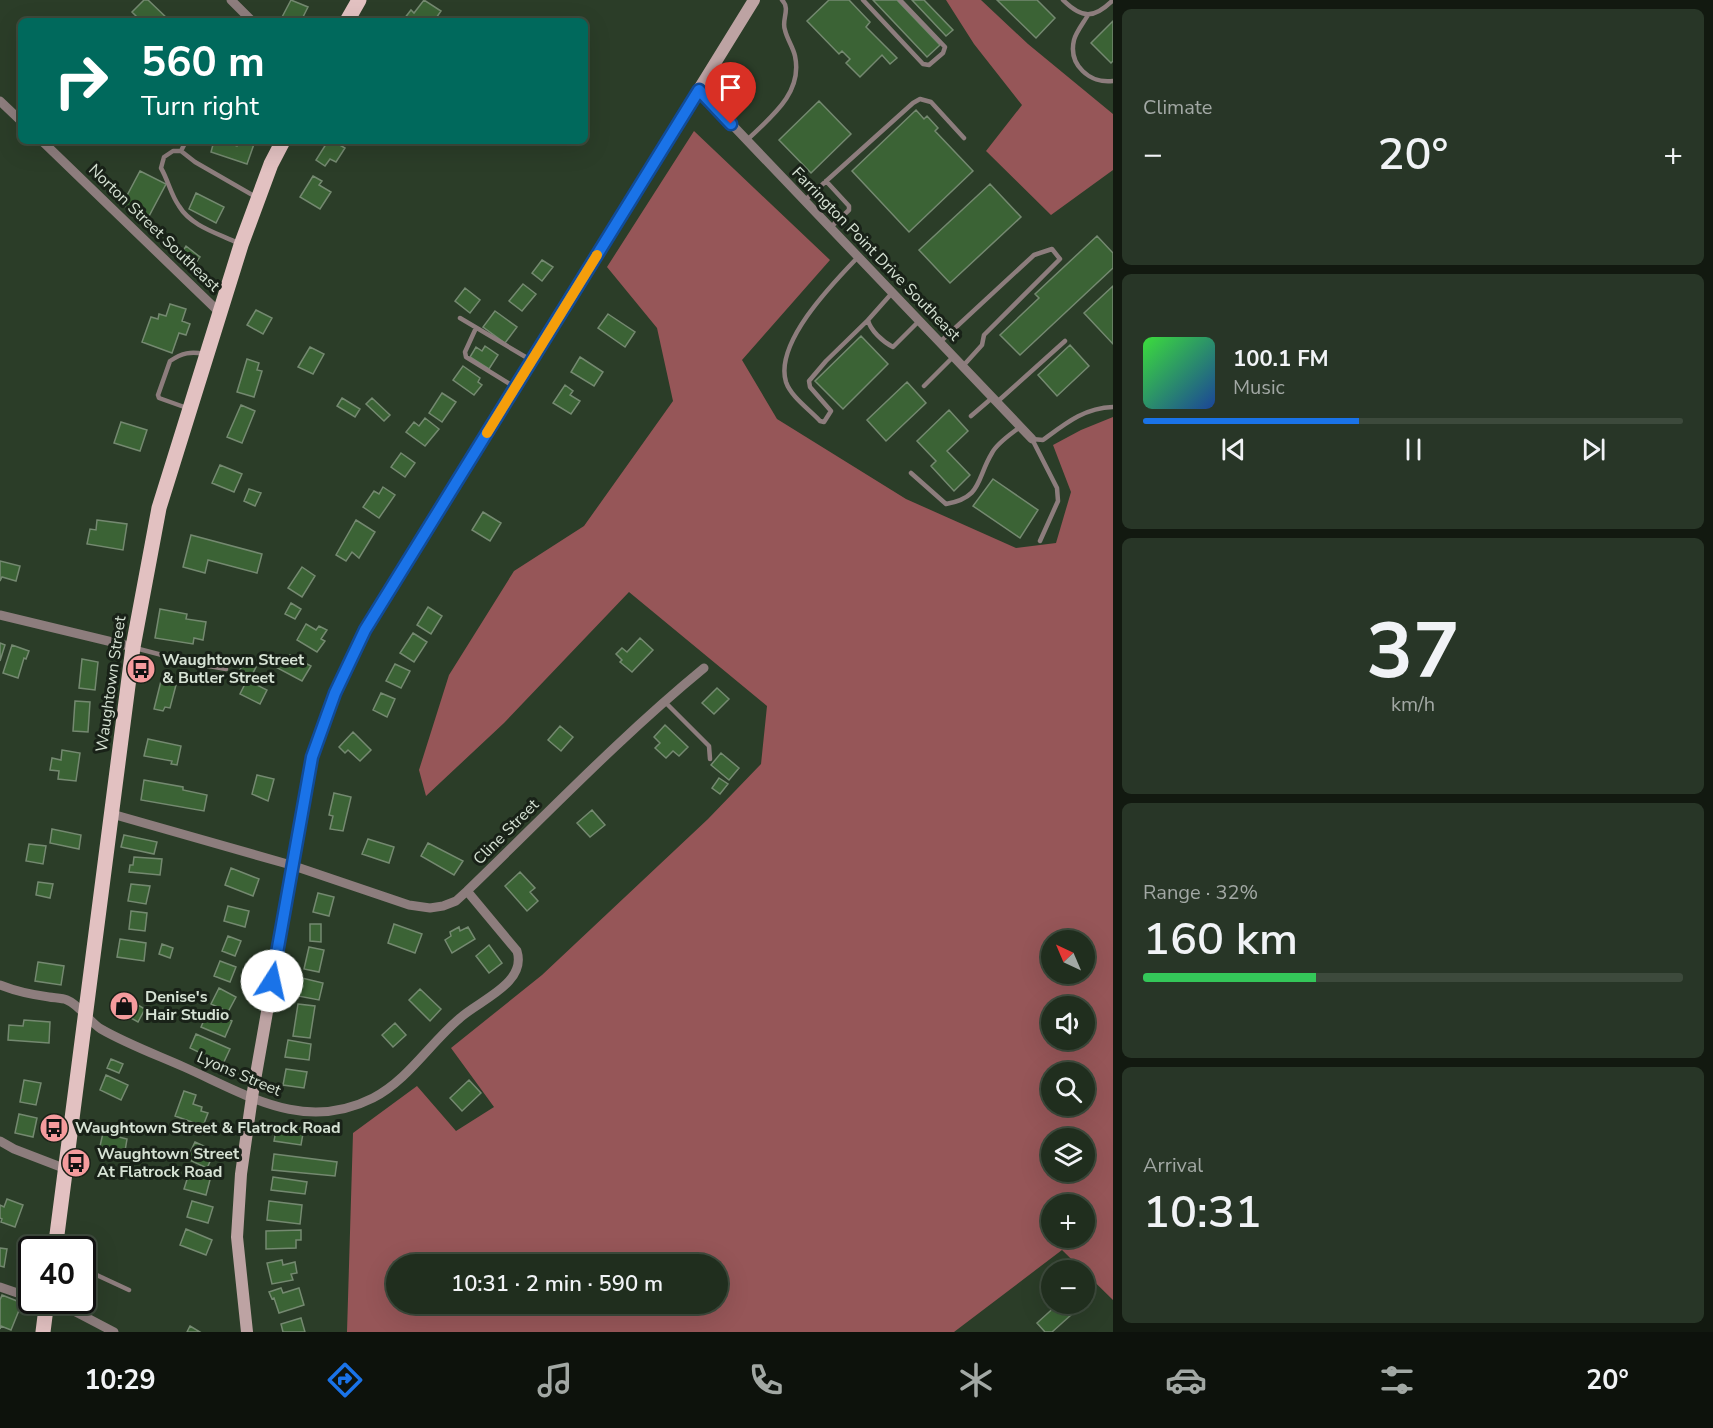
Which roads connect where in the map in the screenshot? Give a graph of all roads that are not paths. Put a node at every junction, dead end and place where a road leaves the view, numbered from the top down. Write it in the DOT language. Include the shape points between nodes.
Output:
graph roads {
  1 [pos="231,0"];
  2 [pos="359,0"];
  3 [pos="782,0"];
  4 [pos="863,0"];
  5 [pos="900,0"];
  6 [pos="1063,0"];
  7 [pos="1113,0"];
  8 [pos="750,1"];
  9 [pos="1088,15"];
  10 [pos="249,18"];
  11 [pos="349,18"];
  12 [pos="1113,81"];
  13 [pos="699,90"];
  14 [pos="0,101"];
  15 [pos="18,118"];
  16 [pos="964,138"];
  17 [pos="747,141"];
  18 [pos="45,144"];
  19 [pos="185,144"];
  20 [pos="282,144"];
  21 [pos="182,151"];
  22 [pos="826,181"];
  23 [pos="259,198"];
  24 [pos="804,201"];
  25 [pos="830,228"];
  26 [pos="241,244"];
  27 [pos="858,257"];
  28 [pos="892,293"];
  29 [pos="219,312"];
  30 [pos="460,318"];
  31 [pos="868,320"];
  32 [pos="919,321"];
  33 [pos="476,328"];
  34 [pos="1065,341"];
  35 [pos="940,342"];
  36 [pos="206,354"];
  37 [pos="953,357"];
  38 [pos="531,360"];
  39 [pos="962,366"];
  40 [pos="924,386"];
  41 [pos="515,388"];
  42 [pos="994,400"];
  43 [pos="1113,407"];
  44 [pos="190,409"];
  45 [pos="971,416"];
  46 [pos="1020,427"];
  47 [pos="1032,439"];
  48 [pos="911,473"];
  49 [pos="1040,540"];
  50 [pos="0,615"];
  51 [pos="133,647"];
  52 [pos="704,668"];
  53 [pos="226,669"];
  54 [pos="664,701"];
  55 [pos="710,759"];
  56 [pos="112,814"];
  57 [pos="291,865"];
  58 [pos="467,891"];
  59 [pos="0,985"];
  60 [pos="85,1016"];
  61 [pos="252,1097"];
  62 [pos="0,1141"];
  63 [pos="66,1169"];
  64 [pos="56,1236"];
  65 [pos="96,1275"];
  66 [pos="0,1287"];
  67 [pos="129,1290"];
  68 [pos="18,1293"];
  69 [pos="45,1314"];
  70 [pos="84,1314"];
  71 [pos="43,1332"];
  72 [pos="114,1332"];
  73 [pos="247,1332"];
  1 -- 10 [label="street"];
  2 -- 11 [label="main road"];
  3 -- 17 [label="lane" via="786,7 784,30 795,57 796,81 789,96"];
  4 -- 5 [label="lane" via="923,64 929,65 945,47"];
  6 -- 9 [label="lane" via="1074,11"];
  7 -- 9 [label="lane" via="1101,11"];
  8 -- 13 [label="street"];
  9 -- 12 [label="lane" via="1074,39 1073,56 1080,71 1103,82"];
  13 -- 17 [label="street, Farrington Point Drive Southeast"];
  13 -- 38 [label="street"];
  14 -- 15 [label="street"];
  16 -- 22 [label="lane" via="931,102 920,99"];
  17 -- 24 [label="street, Farrington Point Drive Southeast"];
  18 -- 29 [label="street, Norton Street Southeast"];
  19 -- 21 [label="lane"];
  20 -- 23 [label="main road, Waughtown Street"];
  21 -- 23 [label="lane"];
  21 -- 26 [label="lane" via="164,157 161,168 178,205 197,224"];
  22 -- 24 [label="lane"];
  22 -- 25 [label="lane" via="849,206"];
  23 -- 26 [label="main road, Waughtown Street"];
  24 -- 25 [label="street, Farrington Point Drive Southeast"];
  25 -- 27 [label="street, Farrington Point Drive Southeast"];
  26 -- 29 [label="main road, Waughtown Street"];
  27 -- 28 [label="street, Farrington Point Drive Southeast"];
  27 -- 31 [label="lane" via="805,319 788,352 787,384 820,421 824,422 831,411 809,381"];
  28 -- 31 [label="lane"];
  28 -- 32 [label="street, Farrington Point Drive Southeast"];
  29 -- 36 [label="main road, Waughtown Street"];
  30 -- 33 [label="lane"];
  31 -- 32 [label="lane" via="871,328 892,347"];
  32 -- 35 [label="street, Farrington Point Drive Southeast"];
  33 -- 38 [label="lane"];
  33 -- 41 [label="lane" via="465,357"];
  34 -- 42 [label="lane"];
  35 -- 37 [label="street, Farrington Point Drive Southeast"];
  35 -- 39 [label="lane" via="1034,255 1052,249 1058,255 1060,259 984,335 982,345"];
  36 -- 44 [label="main road, Waughtown Street"];
  36 -- 44 [label="lane" via="193,351 170,361 158,395"];
  37 -- 39 [label="street, Farrington Point Drive Southeast"];
  37 -- 40 [label="lane"];
  38 -- 41 [label="street"];
  39 -- 42 [label="street, Farrington Point Drive Southeast"];
  41 -- 57 [label="street" via="365,630 335,693 312,757"];
  42 -- 45 [label="lane"];
  42 -- 46 [label="street, Farrington Point Drive Southeast"];
  43 -- 47 [label="lane" via="1096,407 1043,440"];
  44 -- 51 [label="main road, Waughtown Street" via="159,508"];
  46 -- 47 [label="street, Farrington Point Drive Southeast"];
  46 -- 48 [label="lane" via="992,451 981,481 971,494 958,501 946,504"];
  47 -- 49 [label="lane" via="1057,488 1058,501"];
  50 -- 51 [label="street"];
  51 -- 53 [label="lane"];
  51 -- 56 [label="main road, Waughtown Street"];
  52 -- 54 [label="street, Cline Street"];
  54 -- 55 [label="lane" via="709,746"];
  54 -- 58 [label="street, Cline Street"];
  56 -- 57 [label="street, Cline Street"];
  56 -- 60 [label="main road, Waughtown Street"];
  57 -- 58 [label="street, Cline Street" via="409,905 430,908 456,901"];
  57 -- 61 [label="street"];
  58 -- 61 [label="street, Lyons Street" via="518,951 519,968 507,983 462,1016 399,1080 372,1099 336,1111 306,1113 267,1105"];
  59 -- 60 [label="street, Lyons Street" via="67,1000"];
  60 -- 61 [label="street, Lyons Street" via="99,1029"];
  60 -- 63 [label="main road, Waughtown Street"];
  61 -- 73 [label="street" via="237,1237"];
  62 -- 63 [label="street"];
  63 -- 64 [label="main road, Waughtown Street"];
  65 -- 67 [label="lane"];
  66 -- 68 [label="street"];
  69 -- 71 [label="main road"];
  70 -- 72 [label="street"];
}
